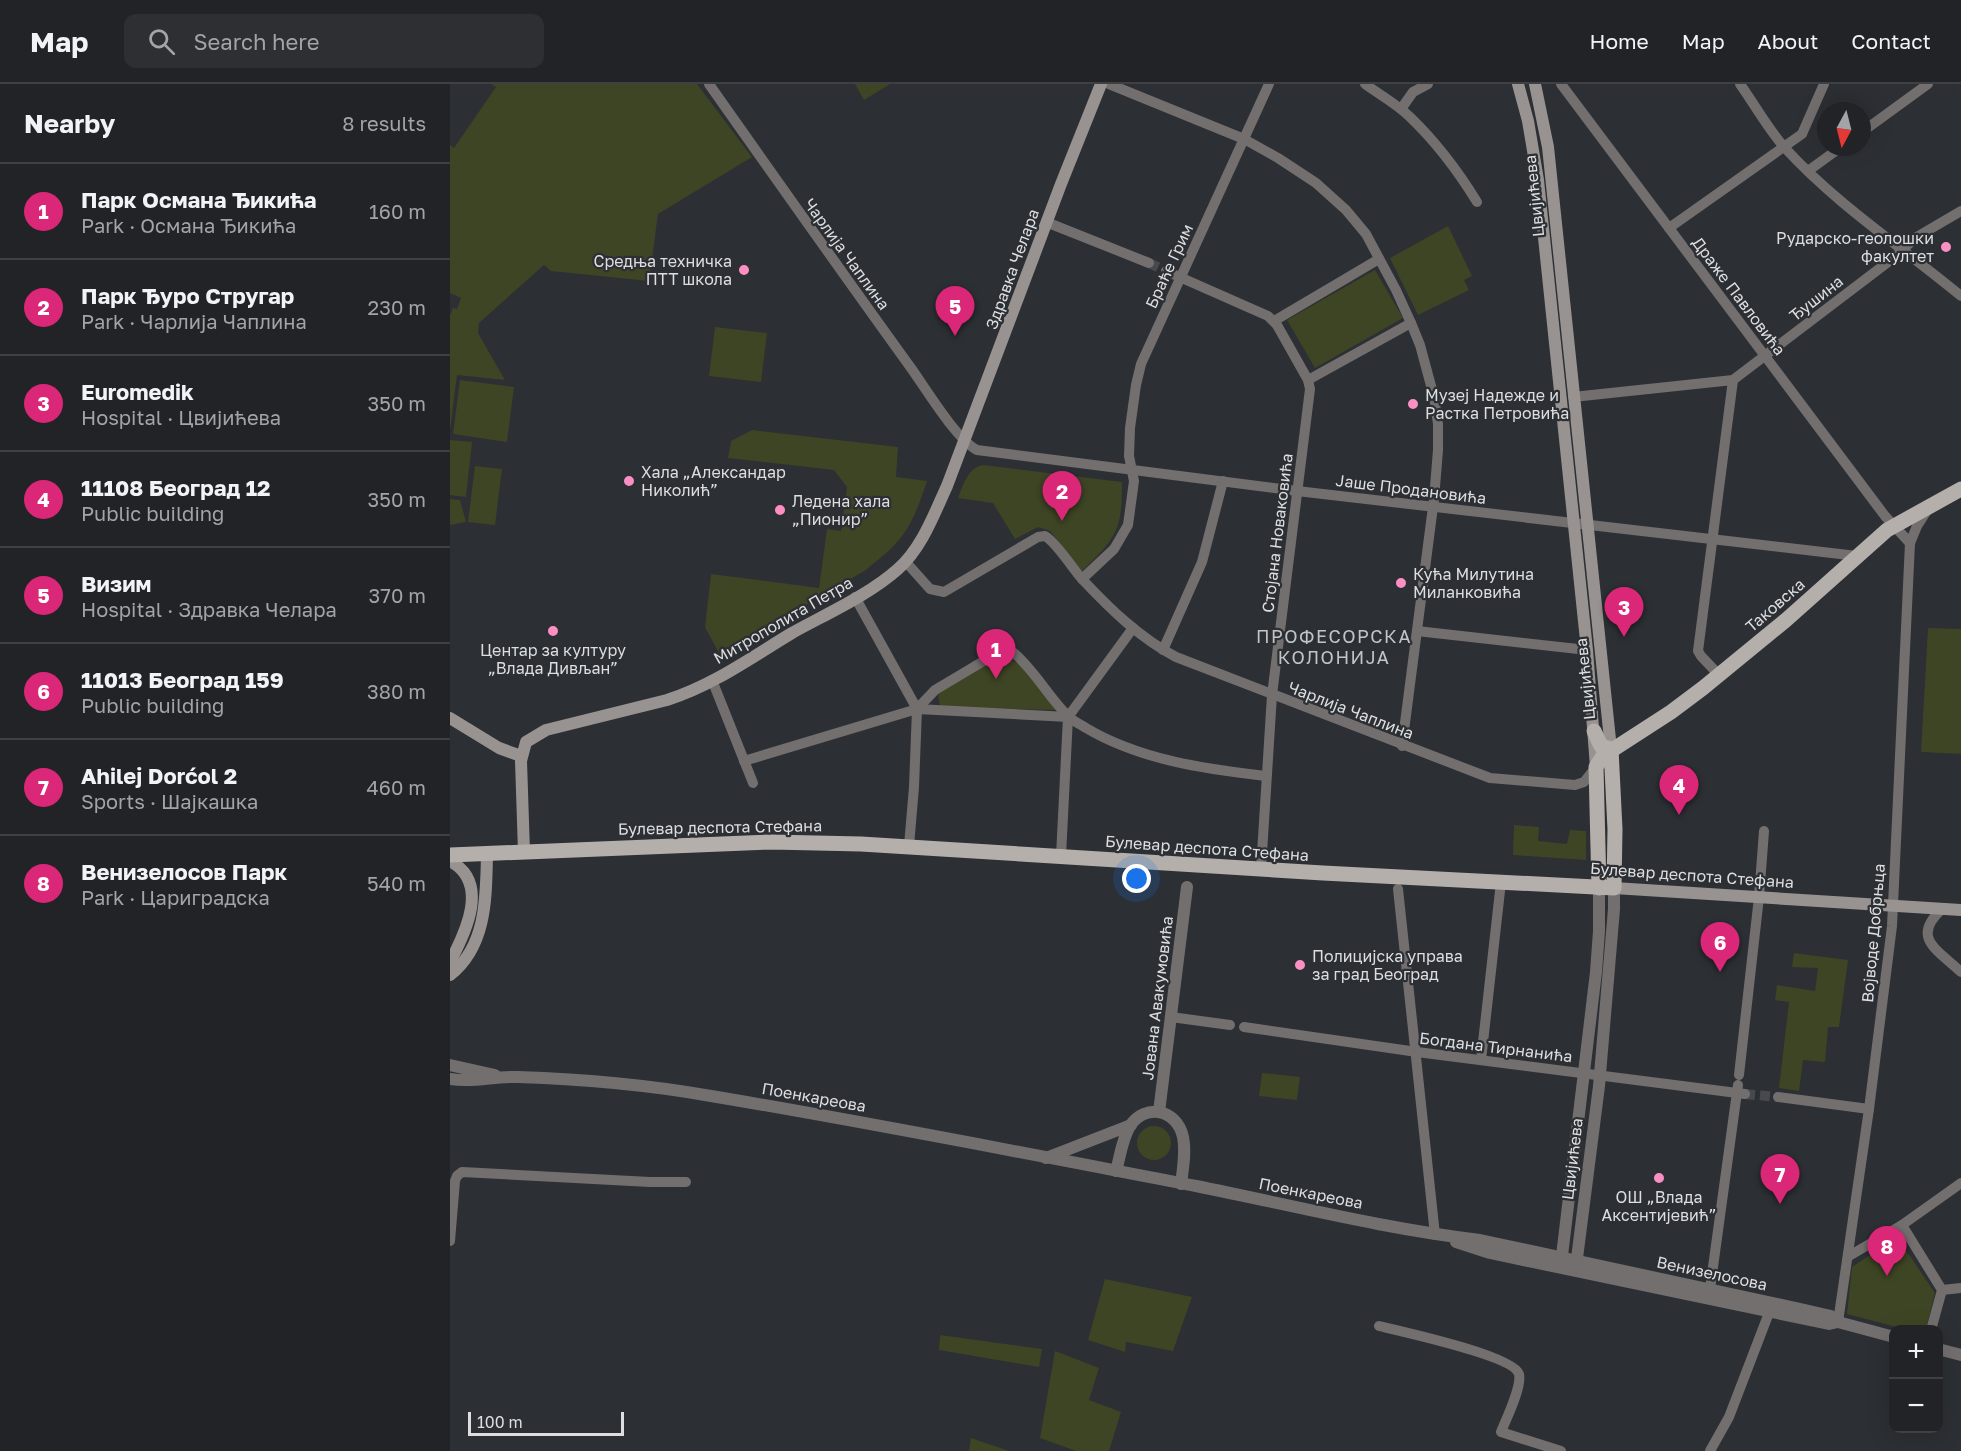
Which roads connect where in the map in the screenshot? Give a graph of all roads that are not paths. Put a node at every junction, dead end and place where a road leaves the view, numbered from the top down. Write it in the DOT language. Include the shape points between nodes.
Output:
graph roads {
  1 [pos="709,84"];
  2 [pos="1101,84"];
  3 [pos="1109,84"];
  4 [pos="1269,84"];
  5 [pos="1365,84"];
  6 [pos="1518,84"];
  7 [pos="1535,84"];
  8 [pos="1561,84"];
  9 [pos="1740,84"];
  10 [pos="1824,84"];
  11 [pos="1928,84"];
  12 [pos="1423,85"];
  13 [pos="1401,109"];
  14 [pos="1871,125"];
  15 [pos="1244,139"];
  16 [pos="1784,146"];
  17 [pos="1829,156"];
  18 [pos="1808,171"];
  19 [pos="1477,202"];
  20 [pos="1961,211"];
  21 [pos="1047,222"];
  22 [pos="1669,228"];
  23 [pos="1903,249"];
  24 [pos="1379,259"];
  25 [pos="1149,263"];
  26 [pos="1166,271"];
  27 [pos="1180,277"];
  28 [pos="1961,296"];
  29 [pos="1274,321"];
  30 [pos="1411,323"];
  31 [pos="1766,356"];
  32 [pos="1308,380"];
  33 [pos="1733,380"];
  34 [pos="1573,397"];
  35 [pos="964,440"];
  36 [pos="1132,470"];
  37 [pos="1223,481"];
  38 [pos="1961,489"];
  39 [pos="1297,491"];
  40 [pos="1932,505"];
  41 [pos="1433,506"];
  42 [pos="1580,524"];
  43 [pos="1894,525"];
  44 [pos="1714,538"];
  45 [pos="1910,543"];
  46 [pos="1857,556"];
  47 [pos="905,561"];
  48 [pos="1082,579"];
  49 [pos="855,597"];
  50 [pos="1133,628"];
  51 [pos="1418,631"];
  52 [pos="1163,650"];
  53 [pos="1587,650"];
  54 [pos="1719,675"];
  55 [pos="712,680"];
  56 [pos="1272,695"];
  57 [pos="917,709"];
  58 [pos="1068,717"];
  59 [pos="450,718"];
  60 [pos="1594,731"];
  61 [pos="1402,746"];
  62 [pos="1611,749"];
  63 [pos="521,756"];
  64 [pos="744,761"];
  65 [pos="1596,767"];
  66 [pos="1266,776"];
  67 [pos="753,783"];
  68 [pos="1764,831"];
  69 [pos="909,846"];
  70 [pos="524,852"];
  71 [pos="486,854"];
  72 [pos="450,855"];
  73 [pos="1061,856"];
  74 [pos="450,861"];
  75 [pos="1261,869"];
  76 [pos="1501,882"];
  77 [pos="1187,887"];
  78 [pos="1607,888"];
  79 [pos="1398,889"];
  80 [pos="1759,897"];
  81 [pos="1892,906"];
  82 [pos="1942,909"];
  83 [pos="1961,910"];
  84 [pos="450,962"];
  85 [pos="1961,972"];
  86 [pos="450,975"];
  87 [pos="1171,1017"];
  88 [pos="1230,1025"];
  89 [pos="1244,1027"];
  90 [pos="1413,1052"];
  91 [pos="1480,1060"];
  92 [pos="450,1065"];
  93 [pos="1584,1073"];
  94 [pos="1600,1075"];
  95 [pos="502,1077"];
  96 [pos="450,1079"];
  97 [pos="1740,1087"];
  98 [pos="1778,1097"];
  99 [pos="1869,1109"];
  100 [pos="1159,1112"];
  101 [pos="1131,1125"];
  102 [pos="1046,1158"];
  103 [pos="1116,1171"];
  104 [pos="686,1182"];
  105 [pos="1182,1184"];
  106 [pos="1961,1184"];
  107 [pos="1902,1225"];
  108 [pos="1435,1235"];
  109 [pos="450,1240"];
  110 [pos="1849,1256"];
  111 [pos="1561,1263"];
  112 [pos="1576,1266"];
  113 [pos="1961,1288"];
  114 [pos="1942,1290"];
  115 [pos="1710,1294"];
  116 [pos="1771,1307"];
  117 [pos="1838,1322"];
  118 [pos="1932,1325"];
  119 [pos="1379,1326"];
  120 [pos="1889,1336"];
  121 [pos="1943,1350"];
  122 [pos="1961,1355"];
  123 [pos="1561,1451"];
  124 [pos="1710,1451"];
  1 -- 35 [label="street, Чарлија Чаплина"];
  2 -- 21 [label="main road, Здравка Челара"];
  3 -- 15 [label="street"];
  4 -- 15 [label="street, Браће Грим"];
  5 -- 13 [label="street"];
  6 -- 42 [label="main road, Цвијићева" via="1538,180"];
  7 -- 34 [label="main road, Цвијићева" via="1548,147"];
  8 -- 22 [label="street, Драже Павловића"];
  9 -- 16 [label="street"];
  10 -- 16 [label="street" via="1805,129"];
  11 -- 14 [label="street"];
  12 -- 13 [label="street"];
  13 -- 19 [label="street" via="1457,171"];
  15 -- 24 [label="street" via="1326,191 1355,220"];
  15 -- 27 [label="street, Браће Грим"];
  16 -- 18 [label="street"];
  16 -- 22 [label="street"];
  17 -- 18 [label="street"];
  18 -- 23 [label="street"];
  20 -- 23 [label="street, Ђушина"];
  21 -- 25 [label="street"];
  21 -- 35 [label="main road, Здравка Челара"];
  22 -- 31 [label="street, Драже Павловића"];
  23 -- 28 [label="street"];
  23 -- 31 [label="street, Ђушина"];
  24 -- 29 [label="street"];
  24 -- 30 [label="street"];
  26 -- 27 [label="street"];
  27 -- 29 [label="street"];
  27 -- 36 [label="street, Браће Грим" via="1145,354 1136,385 1129,451"];
  29 -- 32 [label="street"];
  30 -- 32 [label="street"];
  30 -- 41 [label="street" via="1428,370 1438,424"];
  31 -- 33 [label="street, Ђушина"];
  31 -- 43 [label="street, Драже Павловића"];
  32 -- 39 [label="street, Стојана Новаковића"];
  33 -- 34 [label="street, Ђушина"];
  33 -- 44 [label="street"];
  34 -- 42 [label="main road, Цвијићева"];
  35 -- 36 [label="street, Јаше Продановића" via="977,450 990,453"];
  35 -- 47 [label="main road, Здравка Челара" via="928,526"];
  36 -- 37 [label="street, Јаше Продановића"];
  36 -- 48 [label="street" via="1134,495 1124,534"];
  37 -- 39 [label="street, Јаше Продановића"];
  37 -- 52 [label="street" via="1202,562"];
  38 -- 40 [label="main road, Таковска"];
  39 -- 41 [label="street, Јаше Продановића"];
  39 -- 56 [label="street, Стојана Новаковића"];
  40 -- 43 [label="main road, Таковска"];
  40 -- 45 [label="street, Војводе Добрњца"];
  41 -- 42 [label="street, Јаше Продановића"];
  41 -- 51 [label="street"];
  42 -- 44 [label="street, Јаше Продановића"];
  42 -- 53 [label="main road, Цвијићева"];
  42 -- 62 [label="main road, Цвијићева"];
  43 -- 45 [label="street"];
  43 -- 46 [label="main road, Таковска"];
  44 -- 46 [label="street, Јаше Продановића"];
  44 -- 54 [label="street" via="1698,651"];
  45 -- 81 [label="street, Војводе Добрњца"];
  46 -- 54 [label="main road, Таковска"];
  47 -- 48 [label="street, Чарлија Чаплина" via="930,589 944,592 1044,536"];
  47 -- 49 [label="main road, Митрополита Петра"];
  48 -- 50 [label="street, Чарлија Чаплина"];
  49 -- 55 [label="main road, Митрополита Петра"];
  49 -- 57 [label="street"];
  50 -- 52 [label="street, Чарлија Чаплина"];
  50 -- 58 [label="street"];
  51 -- 53 [label="street"];
  51 -- 61 [label="street"];
  52 -- 56 [label="street, Чарлија Чаплина"];
  53 -- 60 [label="main road, Цвијићева"];
  54 -- 62 [label="main road, Таковска" via="1671,712"];
  55 -- 63 [label="main road, Митрополита Петра" via="675,698 545,731 526,742"];
  55 -- 64 [label="street"];
  56 -- 61 [label="street, Чарлија Чаплина"];
  56 -- 66 [label="street, Стојана Новаковића"];
  57 -- 58 [label="street"];
  57 -- 58 [label="street" via="935,690 1002,651 1014,652 1023,660"];
  57 -- 64 [label="street"];
  57 -- 69 [label="street"];
  58 -- 66 [label="street" via="1095,734 1175,762"];
  58 -- 73 [label="street"];
  59 -- 63 [label="main road" via="499,748"];
  60 -- 62 [label="main road" via="1599,744"];
  60 -- 65 [label="main road, Цвијићева"];
  61 -- 65 [label="street, Чарлија Чаплина" via="1506,781 1575,785 1584,782"];
  62 -- 65 [label="main road, Таковска"];
  62 -- 78 [label="main road, Цвијићева" via="1615,829"];
  63 -- 70 [label="main road"];
  64 -- 67 [label="street"];
  65 -- 78 [label="main road, Цвијићева"];
  66 -- 75 [label="street, Стојана Новаковића"];
  68 -- 80 [label="street"];
  69 -- 70 [label="main road, Булевар деспота Стефана" via="771,842"];
  69 -- 73 [label="main road, Булевар деспота Стефана"];
  70 -- 71 [label="main road, Булевар деспота Стефана"];
  71 -- 72 [label="main road, Булевар деспота Стефана"];
  71 -- 86 [label="main road" via="480,928 471,952"];
  73 -- 75 [label="main road, Булевар деспота Стефана"];
  74 -- 84 [label="main road" via="467,875 472,891 466,930"];
  75 -- 76 [label="main road, Булевар деспота Стефана"];
  76 -- 78 [label="main road, Булевар деспота Стефана"];
  76 -- 91 [label="street"];
  77 -- 87 [label="street, Јована Авакумовића"];
  78 -- 80 [label="main road, Булевар деспота Стефана"];
  78 -- 93 [label="street, Цвијићева"];
  78 -- 94 [label="street, Цвијићева" via="1614,909"];
  79 -- 90 [label="street"];
  80 -- 81 [label="main road, Булевар деспота Стефана"];
  80 -- 97 [label="street"];
  81 -- 82 [label="main road, Булевар деспота Стефана"];
  81 -- 99 [label="street, Војводе Добрњца"];
  82 -- 83 [label="main road, Булевар деспота Стефана"];
  82 -- 85 [label="street" via="1930,920 1927,938"];
  87 -- 88 [label="street"];
  87 -- 100 [label="street, Јована Авакумовића"];
  89 -- 90 [label="street, Богдана Тирнанића"];
  90 -- 91 [label="street, Богдана Тирнанића"];
  90 -- 108 [label="street"];
  91 -- 93 [label="street, Богдана Тирнанића"];
  92 -- 95 [label="street, Поенкареова"];
  93 -- 94 [label="street, Богдана Тирнанића"];
  93 -- 111 [label="street, Цвијићева"];
  94 -- 97 [label="street, Богдана Тирнанића"];
  94 -- 112 [label="street, Цвијићева"];
  95 -- 96 [label="street, Поенкареова"];
  95 -- 102 [label="street, Поенкареова" via="707,1095"];
  97 -- 115 [label="street"];
  98 -- 99 [label="street"];
  99 -- 110 [label="street, Војводе Добрњца"];
  100 -- 101 [label="street" via="1150,1112"];
  100 -- 105 [label="street" via="1172,1116 1181,1130"];
  101 -- 102 [label="street"];
  101 -- 103 [label="street"];
  102 -- 103 [label="street, Поенкареова"];
  103 -- 105 [label="street, Поенкареова"];
  104 -- 109 [label="street" via="462,1172 455,1181"];
  105 -- 108 [label="street, Поенкареова"];
  106 -- 107 [label="street"];
  107 -- 110 [label="street"];
  107 -- 114 [label="street"];
  108 -- 111 [label="street, Поенкареова" via="1490,1253"];
  110 -- 117 [label="street, Војводе Добрњца"];
  111 -- 112 [label="street, Поенкареова"];
  112 -- 115 [label="street, Венизелосова"];
  113 -- 114 [label="street"];
  114 -- 118 [label="street"];
  115 -- 116 [label="street, Венизелосова"];
  116 -- 117 [label="street, Венизелосова" via="1829,1324"];
  116 -- 124 [label="street" via="1729,1416"];
  117 -- 120 [label="street, Венизелосова"];
  119 -- 123 [label="street" via="1510,1364 1519,1374 1518,1386 1501,1432"];
  121 -- 122 [label="street"];
}
